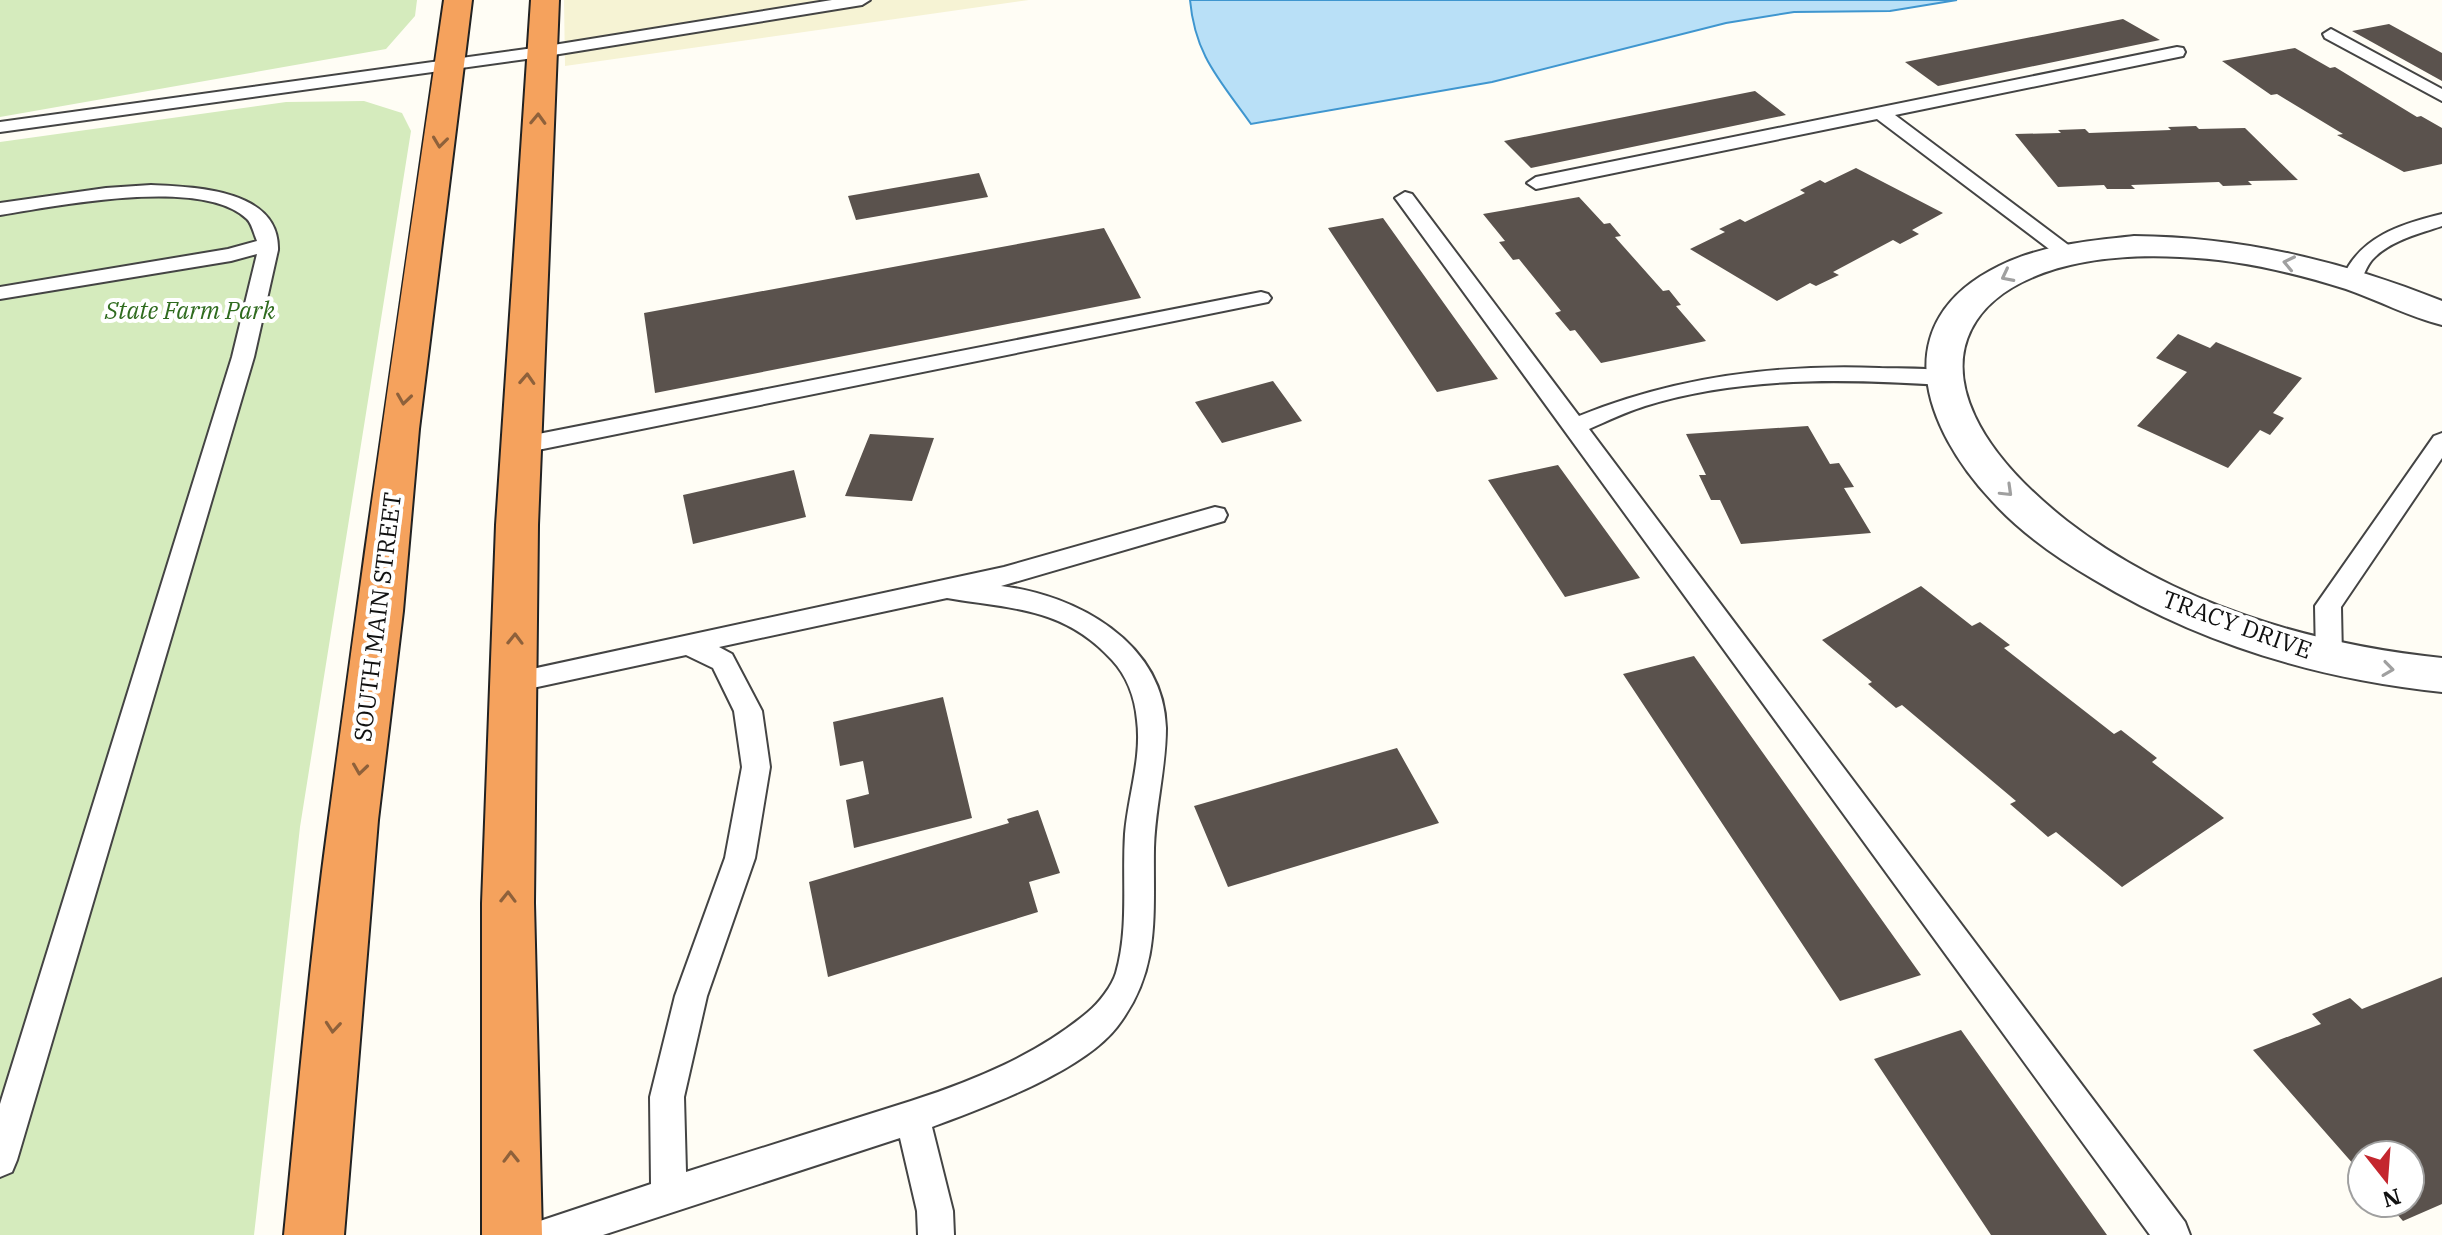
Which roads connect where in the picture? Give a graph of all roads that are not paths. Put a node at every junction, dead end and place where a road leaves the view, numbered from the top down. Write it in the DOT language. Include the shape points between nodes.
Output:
graph roads {
  1 [pos="458,0"];
  2 [pos="545,0"];
  3 [pos="862,0"];
  4 [pos="2331,34"];
  5 [pos="541,52"];
  6 [pos="2177,52"];
  7 [pos="450,64"];
  8 [pos="2442,96"];
  9 [pos="1880,112"];
  10 [pos="0,127"];
  11 [pos="1536,183"];
  12 [pos="1405,198"];
  13 [pos="0,209"];
  14 [pos="2442,220"];
  15 [pos="268,244"];
  16 [pos="2068,254"];
  17 [pos="2352,279"];
  18 [pos="0,293"];
  19 [pos="1261,298"];
  20 [pos="2442,314"];
  21 [pos="1944,378"];
  22 [pos="1575,426"];
  23 [pos="2442,441"];
  24 [pos="523,445"];
  25 [pos="1215,515"];
  26 [pos="944,588"];
  27 [pos="688,644"];
  28 [pos="2329,658"];
  29 [pos="2442,675"];
  30 [pos="514,682"];
  31 [pos="912,1117"];
  32 [pos="0,1160"];
  33 [pos="669,1195"];
  34 [pos="314,1235"];
  35 [pos="512,1235"];
  36 [pos="550,1235"];
  37 [pos="936,1235"];
  38 [pos="2172,1235"];
  1 -- 7 [label="highway, SOUTH MAIN STREET"];
  2 -- 5 [label="highway"];
  3 -- 5 [label="lane"];
  4 -- 8 [label="lane"];
  5 -- 7 [label="lane"];
  24 -- 5 [label="highway, one-way"];
  6 -- 9 [label="lane"];
  7 -- 10 [label="lane"];
  7 -- 34 [label="highway, SOUTH MAIN STREET, one-way" via="353,820"];
  9 -- 11 [label="lane"];
  9 -- 16 [label="lane"];
  12 -- 22 [label="lane"];
  13 -- 15 [label="lane" via="119,191 167,190 227,198 258,218"];
  14 -- 17 [label="lane" via="2365,253"];
  15 -- 18 [label="lane" via="231,255"];
  15 -- 32 [label="lane" via="243,357"];
  17 -- 16 [label="street, TRACY DRIVE, one-way" via="2205,249 2155,246"];
  16 -- 21 [label="street, TRACY DRIVE, one-way" via="2030,264 1973,298 1955,321 1944,348"];
  17 -- 20 [label="street, TRACY DRIVE"];
  19 -- 24 [label="lane"];
  21 -- 22 [label="lane" via="1860,373 1713,383 1638,401"];
  21 -- 28 [label="street, TRACY DRIVE, one-way" via="1969,445 1996,480 2079,551 2133,585 2195,614"];
  22 -- 38 [label="lane"];
  23 -- 28 [label="lane" via="2328,606"];
  30 -- 24 [label="highway, one-way"];
  25 -- 26 [label="lane"];
  26 -- 27 [label="lane"];
  26 -- 31 [label="lane" via="1022,598 1061,611 1101,632 1125,653 1151,716 1149,768 1135,954 1127,988 1110,1012 1041,1063 973,1097"];
  27 -- 30 [label="lane"];
  27 -- 33 [label="lane" via="723,661 748,711 756,767 740,858 691,996 667,1097"];
  28 -- 29 [label="street, TRACY DRIVE, one-way"];
  35 -- 30 [label="highway, one-way" via="508,903"];
  31 -- 33 [label="lane"];
  31 -- 37 [label="lane"];
  33 -- 36 [label="lane"];
}
